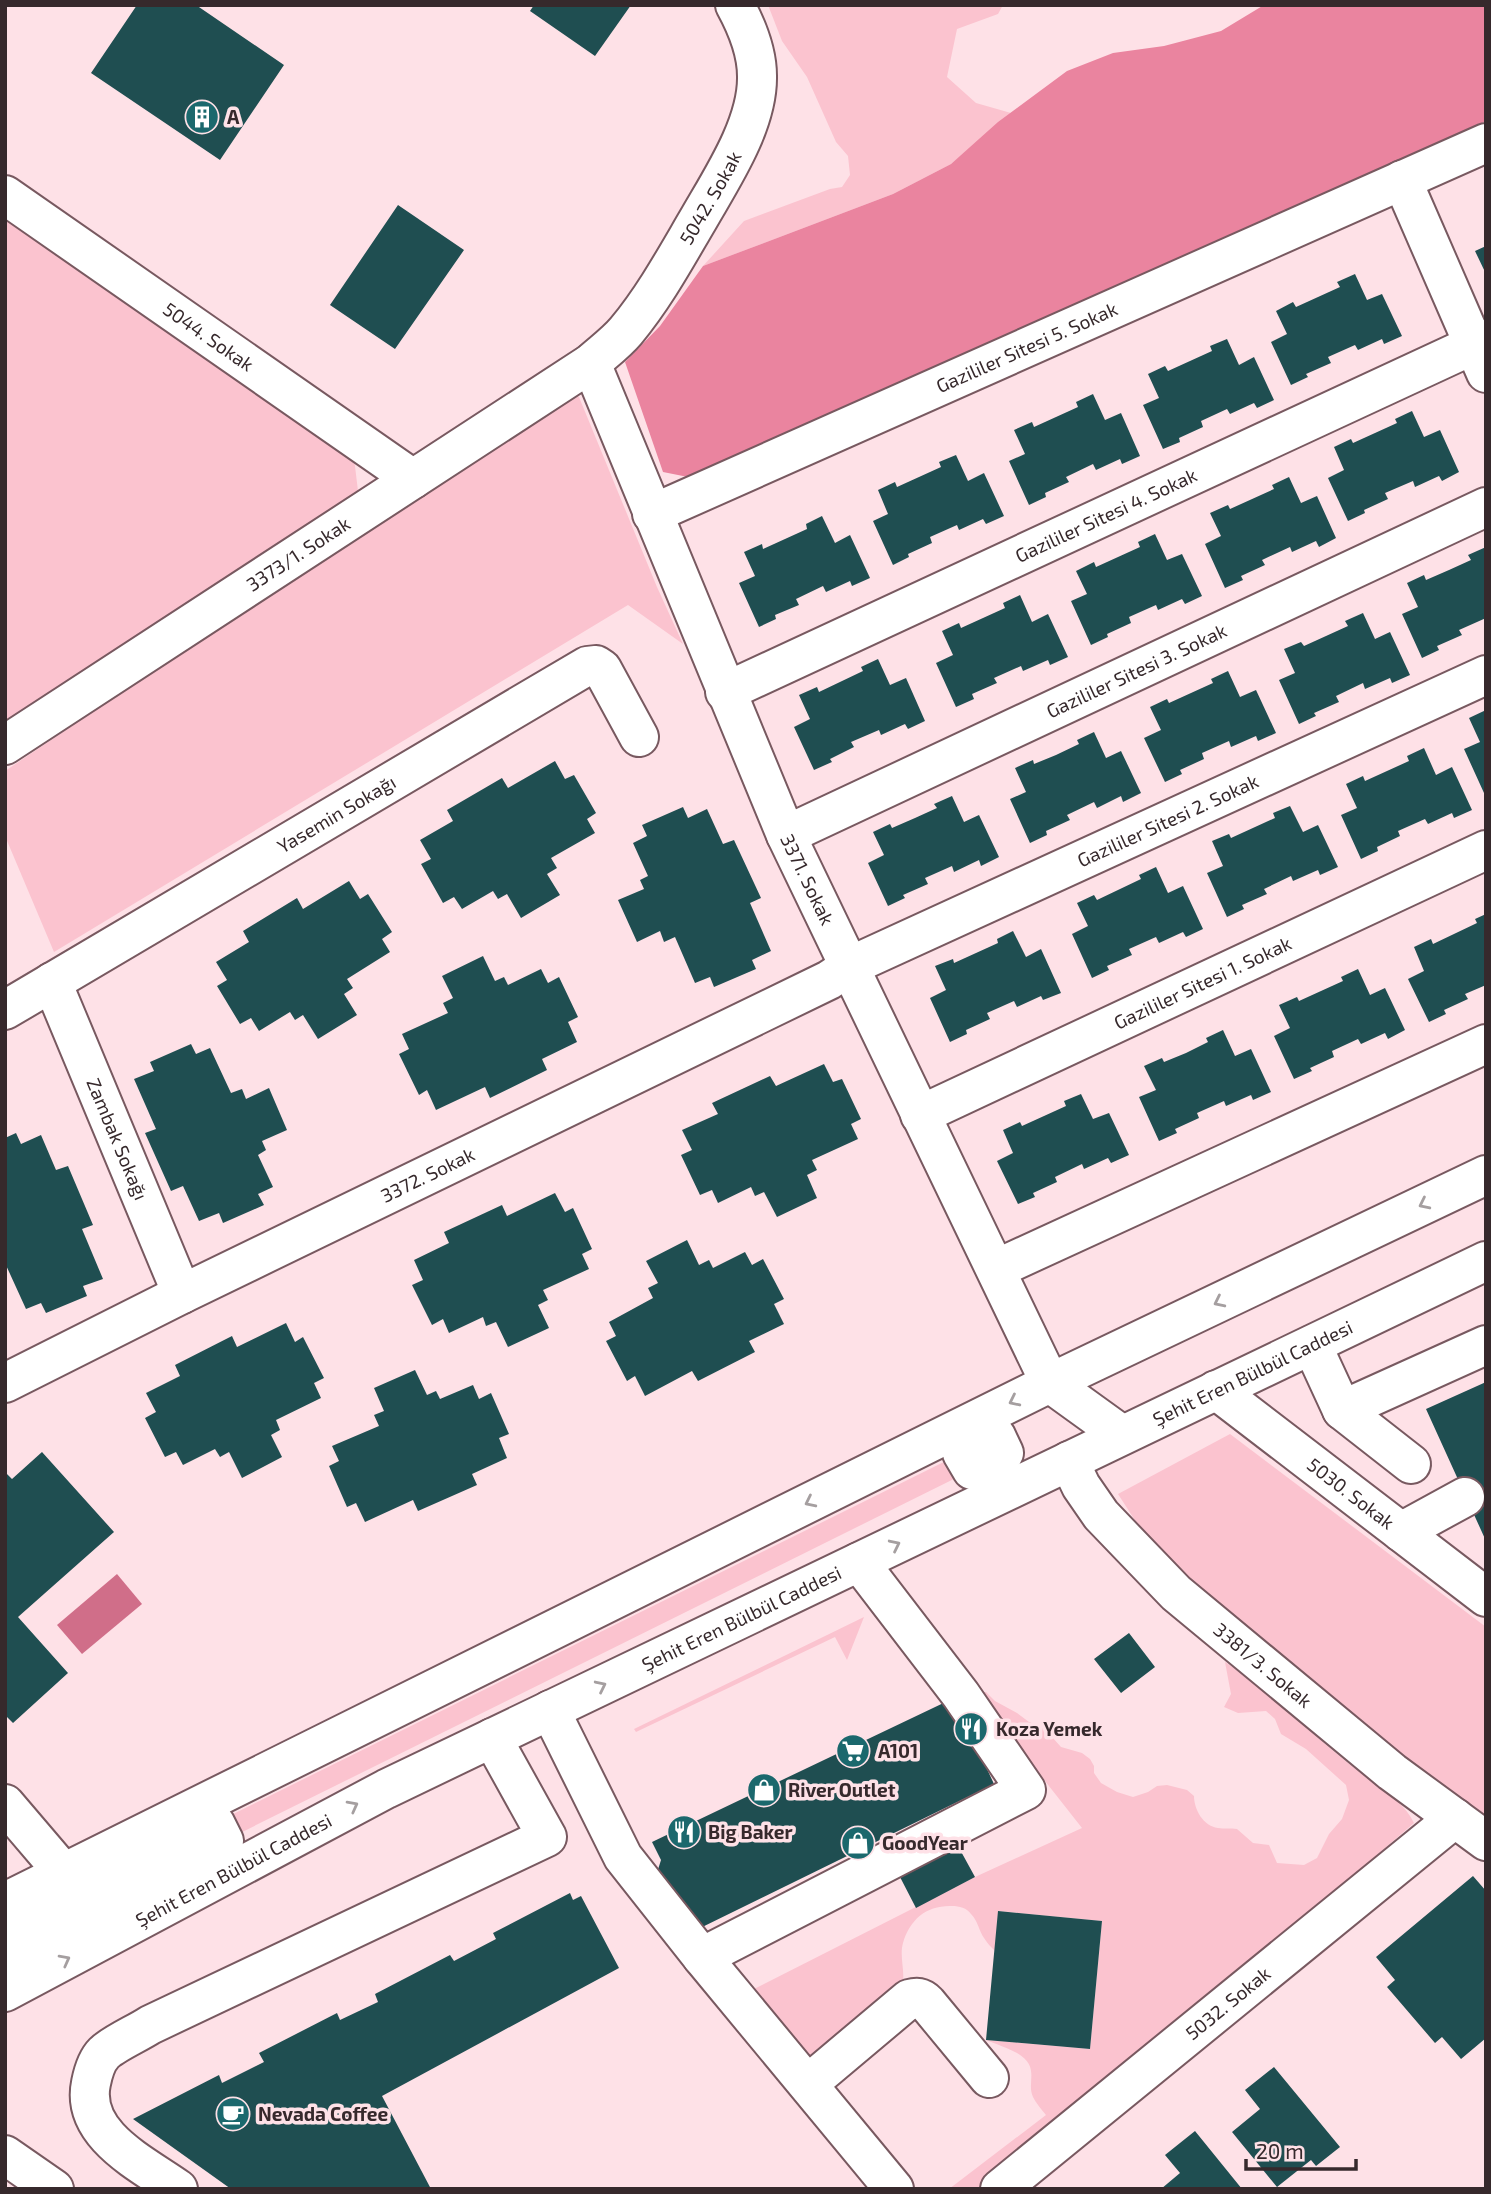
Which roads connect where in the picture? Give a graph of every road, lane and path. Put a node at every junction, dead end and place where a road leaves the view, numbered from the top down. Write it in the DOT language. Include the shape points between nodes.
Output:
graph roads {
  1 [pos="736,5"];
  2 [pos="1486,143"];
  3 [pos="1402,180"];
  4 [pos="5,195"];
  5 [pos="1482,352"];
  6 [pos="591,363"];
  7 [pos="413,480"];
  8 [pos="1486,507"];
  9 [pos="652,514"];
  10 [pos="1486,676"];
  11 [pos="725,692"];
  12 [pos="639,737"];
  13 [pos="5,745"];
  14 [pos="786,835"];
  15 [pos="1486,850"];
  16 [pos="850,967"];
  17 [pos="52,982"];
  18 [pos="5,1010"];
  19 [pos="1486,1044"];
  20 [pos="920,1115"];
  21 [pos="1486,1175"];
  22 [pos="1486,1261"];
  23 [pos="996,1269"];
  24 [pos="182,1294"];
  25 [pos="1312,1345"];
  26 [pos="1486,1345"];
  27 [pos="5,1383"];
  28 [pos="1050,1383"];
  29 [pos="1216,1390"];
  30 [pos="1342,1410"];
  31 [pos="1122,1435"];
  32 [pos="1069,1461"];
  33 [pos="1411,1464"];
  34 [pos="1465,1497"];
  35 [pos="1401,1532"];
  36 [pos="859,1562"];
  37 [pos="1486,1597"];
  38 [pos="550,1710"];
  39 [pos="492,1738"];
  40 [pos="5,1804"];
  41 [pos="1455,1818"];
  42 [pos="1486,1841"];
  43 [pos="63,1872"];
  44 [pos="5,1902"];
  45 [pos="5,1933"];
  46 [pos="5,1956"];
  47 [pos="702,1958"];
  48 [pos="5,1992"];
  49 [pos="989,2078"];
  50 [pos="808,2084"];
  51 [pos="5,2155"];
  52 [pos="54,2189"];
  53 [pos="178,2189"];
  54 [pos="894,2189"];
  55 [pos="1000,2189"];
  1 -- 6 [label="street, 5042. Sokak" via="754,49 753,109 720,181 653,295 624,334"];
  2 -- 3 [label="street, Gazililer Sitesi 5. Sokak"];
  3 -- 5 [label="street"];
  3 -- 9 [label="street, Gazililer Sitesi 5. Sokak"];
  4 -- 7 [label="street, 5044. Sokak"];
  5 -- 11 [label="street, Gazililer Sitesi 4. Sokak"];
  6 -- 7 [label="street, 3373/1. Sokak"];
  6 -- 9 [label="street, 3371. Sokak"];
  7 -- 13 [label="street, 3373/1. Sokak"];
  8 -- 14 [label="street, Gazililer Sitesi 3. Sokak"];
  9 -- 11 [label="street, 3371. Sokak"];
  10 -- 16 [label="street, Gazililer Sitesi 2. Sokak"];
  11 -- 14 [label="street, 3371. Sokak"];
  12 -- 17 [label="street, Yasemin Sokağı" via="603,669 587,666"];
  14 -- 16 [label="street, 3371. Sokak"];
  15 -- 20 [label="street, Gazililer Sitesi 1. Sokak"];
  16 -- 20 [label="street, 3371. Sokak"];
  16 -- 24 [label="street, 3372. Sokak"];
  17 -- 18 [label="street, Yasemin Sokağı"];
  17 -- 24 [label="street, Zambak Sokağı"];
  19 -- 23 [label="street"];
  20 -- 23 [label="street, 3371. Sokak"];
  21 -- 28 [label="street, one-way"];
  22 -- 25 [label="street, Şehit Eren Bülbül Caddesi"];
  23 -- 28 [label="street, 3371. Sokak"];
  24 -- 27 [label="street, 3372. Sokak"];
  25 -- 29 [label="street, Şehit Eren Bülbül Caddesi"];
  25 -- 30 [label="street"];
  26 -- 30 [label="street"];
  28 -- 31 [label="street"];
  28 -- 43 [label="street, one-way"];
  29 -- 31 [label="street, Şehit Eren Bülbül Caddesi"];
  29 -- 35 [label="street, 5030. Sokak"];
  30 -- 33 [label="street"];
  31 -- 32 [label="street, Şehit Eren Bülbül Caddesi"];
  36 -- 32 [label="street, Şehit Eren Bülbül Caddesi, one-way"];
  32 -- 41 [label="street, 3381/3. Sokak" via="1101,1515 1176,1593 1392,1772"];
  34 -- 35 [label="street"];
  35 -- 37 [label="street, 5030. Sokak"];
  38 -- 36 [label="street, Şehit Eren Bülbül Caddesi, one-way"];
  36 -- 47 [label="street" via="961,1695 1026,1790"];
  38 -- 39 [label="street, Şehit Eren Bülbül Caddesi"];
  38 -- 47 [label="street" via="623,1857"];
  48 -- 39 [label="street, Şehit Eren Bülbül Caddesi, one-way" via="386,1789"];
  39 -- 53 [label="street" via="547,1837 150,2025 104,2053 90,2087 99,2126 116,2145"];
  40 -- 43 [label="street"];
  41 -- 42 [label="street, 3381/3. Sokak"];
  41 -- 55 [label="street, 5032. Sokak"];
  43 -- 44 [label="street"];
  45 -- 46 [label="street" via="215,1823 224,1841"];
  47 -- 50 [label="street"];
  49 -- 50 [label="street" via="927,2003 916,1998 909,1999"];
  50 -- 54 [label="street"];
  51 -- 52 [label="street"];
}
